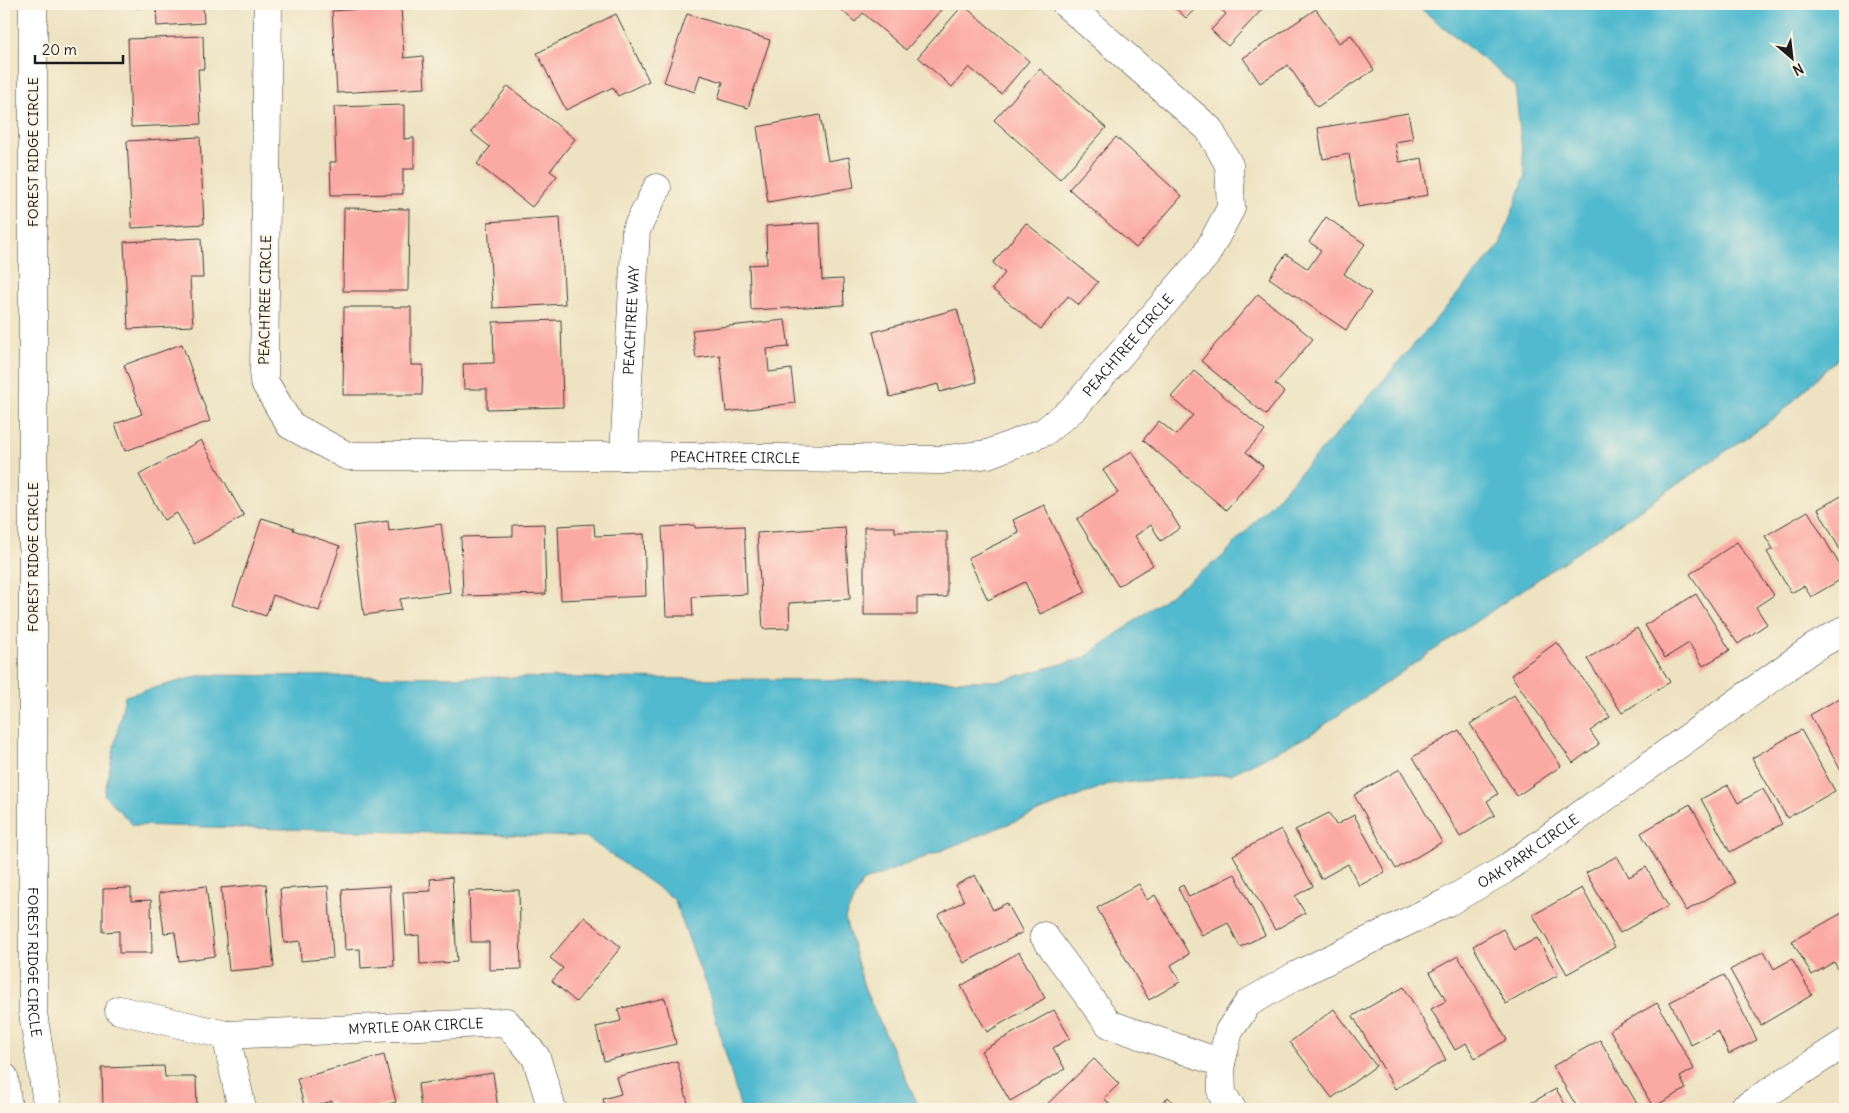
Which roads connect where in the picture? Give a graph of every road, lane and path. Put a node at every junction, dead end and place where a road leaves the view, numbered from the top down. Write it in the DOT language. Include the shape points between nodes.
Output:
graph roads {
  1 [pos="33,4"];
  2 [pos="268,4"];
  3 [pos="1066,4"];
  4 [pos="657,188"];
  5 [pos="624,456"];
  6 [pos="1845,630"];
  7 [pos="1044,936"];
  8 [pos="119,1010"];
  9 [pos="226,1035"];
  10 [pos="1845,1043"];
  11 [pos="1221,1063"];
  12 [pos="4,1077"];
  13 [pos="8,1109"];
  14 [pos="48,1109"];
  15 [pos="242,1109"];
  16 [pos="552,1109"];
  17 [pos="1232,1109"];
  18 [pos="1743,1109"];
  1 -- 14 [label="street, FOREST RIDGE CIRCLE" via="33,1013"];
  2 -- 5 [label="street, PEACHTREE CIRCLE" via="264,380 290,425 347,456"];
  3 -- 5 [label="street, PEACHTREE CIRCLE" via="1209,129 1228,165 1231,208 1206,255 1074,408 1044,432 988,454 941,460"];
  4 -- 5 [label="street, PEACHTREE WAY" via="636,230"];
  6 -- 11 [label="street, OAK PARK CIRCLE" via="1813,648 1504,870 1448,902 1297,975 1248,1003 1229,1031"];
  7 -- 11 [label="street" via="1109,1024"];
  8 -- 9 [label="street, MYRTLE OAK CIRCLE"];
  9 -- 15 [label="street"];
  9 -- 16 [label="street, MYRTLE OAK CIRCLE" via="506,1022 536,1057"];
  10 -- 18 [label="street"];
  11 -- 17 [label="street, OAK PARK CIRCLE" via="1222,1094"];
  12 -- 13 [label="street"];
}
